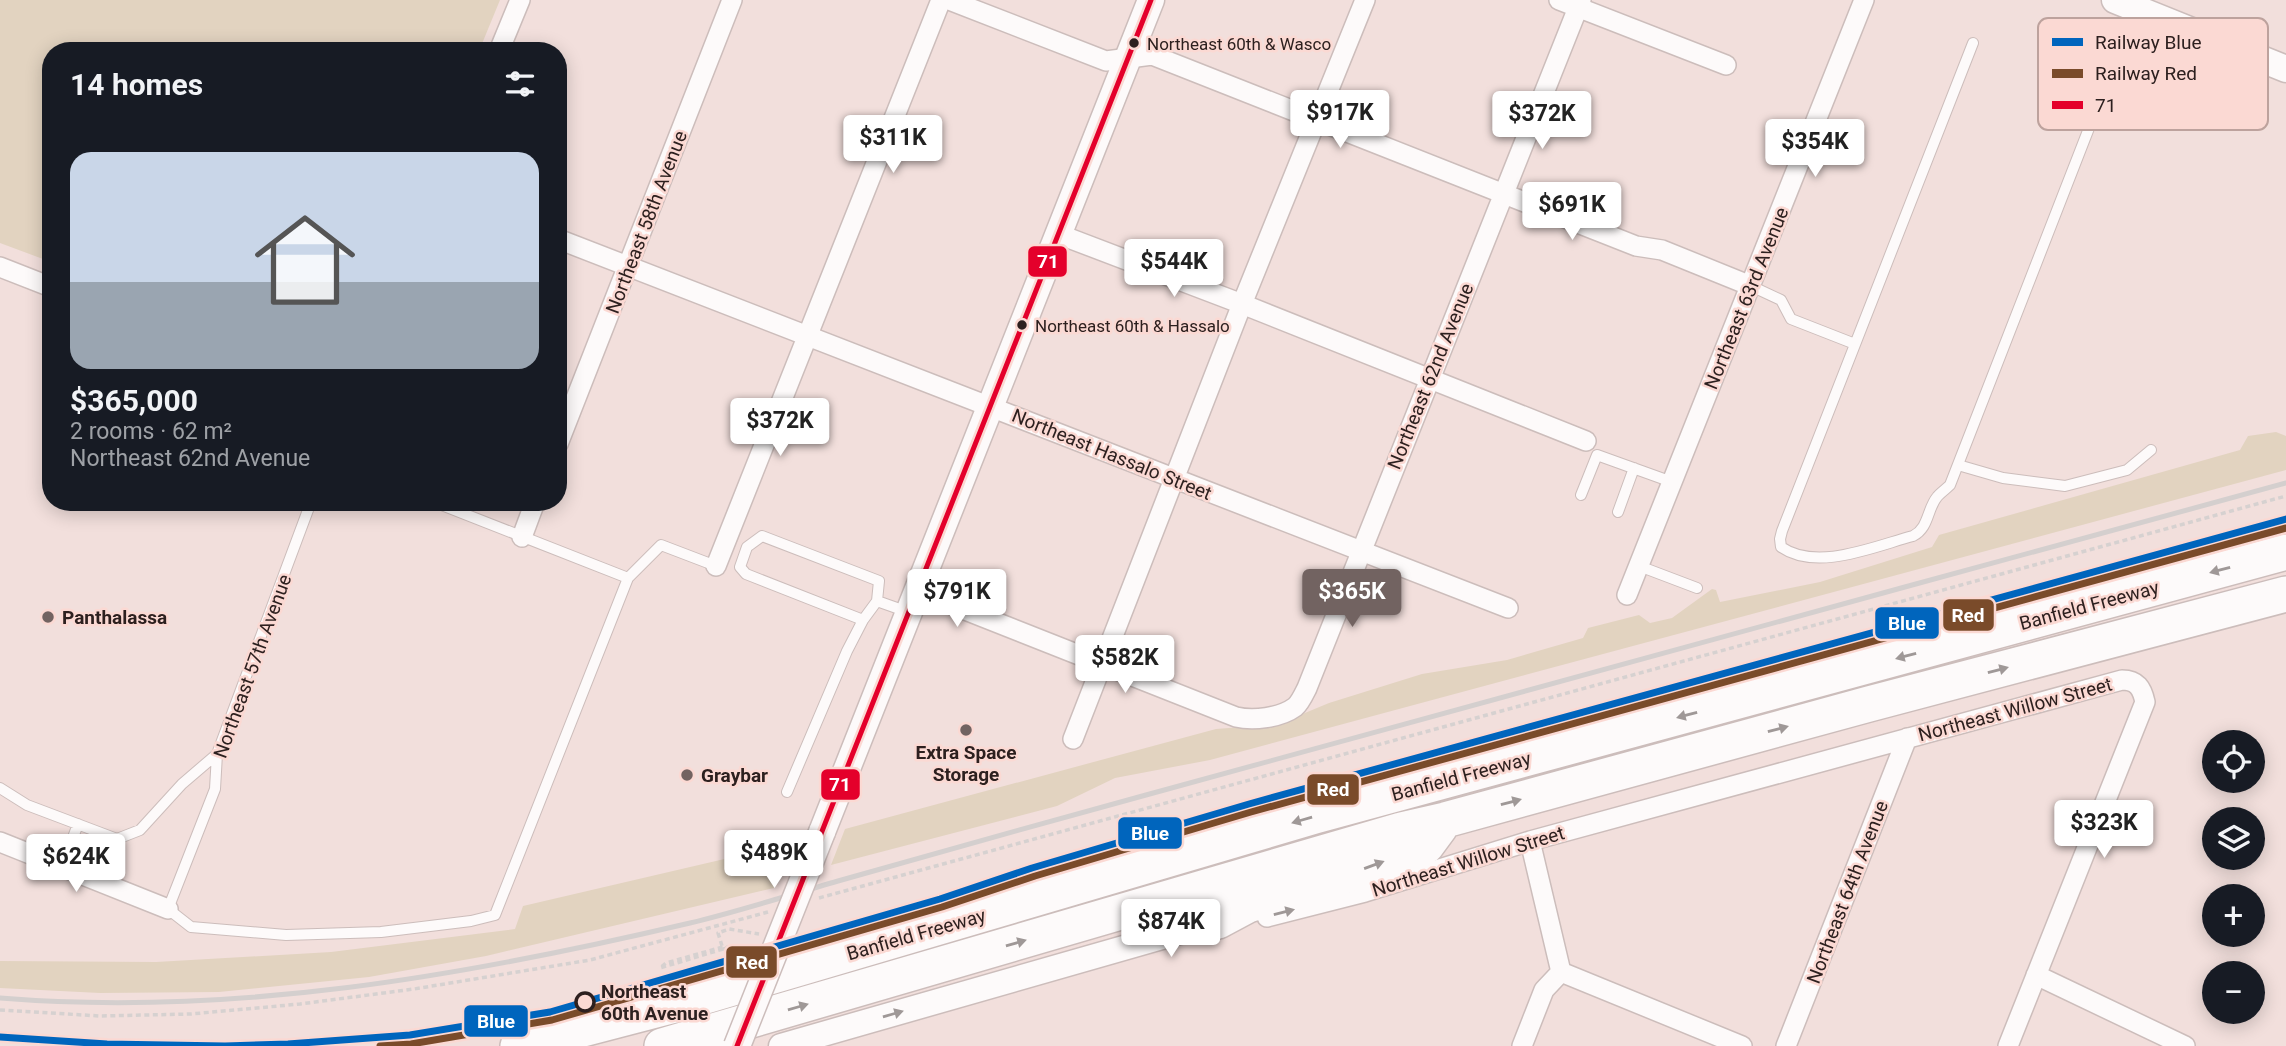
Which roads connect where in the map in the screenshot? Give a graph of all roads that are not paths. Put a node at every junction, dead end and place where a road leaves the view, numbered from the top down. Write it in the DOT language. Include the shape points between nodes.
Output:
graph roads {
  1 [pos="520,0"];
  2 [pos="732,0"];
  3 [pos="941,0"];
  4 [pos="949,0"];
  5 [pos="1151,0"];
  6 [pos="1365,0"];
  7 [pos="1559,0"];
  8 [pos="1864,0"];
  9 [pos="2130,3"];
  10 [pos="1579,4"];
  11 [pos="2165,18"];
  12 [pos="503,42"];
  13 [pos="1973,43"];
  14 [pos="1128,58"];
  15 [pos="2268,61"];
  16 [pos="1726,65"];
  17 [pos="2286,69"];
  18 [pos="1317,120"];
  19 [pos="2083,130"];
  20 [pos="1503,194"];
  21 [pos="1058,234"];
  22 [pos="567,242"];
  23 [pos="629,266"];
  24 [pos="0,267"];
  25 [pos="42,283"];
  26 [pos="1751,286"];
  27 [pos="1242,304"];
  28 [pos="808,335"];
  29 [pos="1855,344"];
  30 [pos="1429,378"];
  31 [pos="989,405"];
  32 [pos="567,421"];
  33 [pos="1586,441"];
  34 [pos="2151,450"];
  35 [pos="1958,465"];
  36 [pos="1634,468"];
  37 [pos="1175,479"];
  38 [pos="1672,482"];
  39 [pos="1581,495"];
  40 [pos="308,511"];
  41 [pos="457,511"];
  42 [pos="532,511"];
  43 [pos="1618,512"];
  44 [pos="522,537"];
  45 [pos="1361,551"];
  46 [pos="2286,552"];
  47 [pos="716,566"];
  48 [pos="1639,566"];
  49 [pos="628,578"];
  50 [pos="1697,588"];
  51 [pos="2286,594"];
  52 [pos="1627,595"];
  53 [pos="877,601"];
  54 [pos="913,602"];
  55 [pos="1508,608"];
  56 [pos="2286,610"];
  57 [pos="2201,618"];
  58 [pos="863,620"];
  59 [pos="1102,664"];
  60 [pos="1907,738"];
  61 [pos="1073,739"];
  62 [pos="217,754"];
  63 [pos="0,788"];
  64 [pos="787,792"];
  65 [pos="1446,820"];
  66 [pos="78,824"];
  67 [pos="1530,841"];
  68 [pos="0,842"];
  69 [pos="62,867"];
  70 [pos="168,909"];
  71 [pos="1218,921"];
  72 [pos="1561,972"];
  73 [pos="2036,975"];
  74 [pos="518,1046"];
  75 [pos="662,1046"];
  76 [pos="737,1046"];
  77 [pos="780,1046"];
  78 [pos="1522,1046"];
  79 [pos="1742,1046"];
  80 [pos="1786,1046"];
  81 [pos="2008,1046"];
  82 [pos="2185,1046"];
  1 -- 12 [label="street"];
  2 -- 23 [label="street, Northeast 58th Avenue"];
  3 -- 28 [label="street"];
  4 -- 14 [label="street" via="1106,61"];
  5 -- 14 [label="main road"];
  6 -- 18 [label="street"];
  7 -- 10 [label="street"];
  8 -- 26 [label="street, Northeast 63rd Avenue"];
  9 -- 11 [label="main road"];
  10 -- 16 [label="street"];
  10 -- 20 [label="street, Northeast 62nd Avenue"];
  13 -- 29 [label="lane"];
  14 -- 18 [label="street" via="1152,55"];
  14 -- 21 [label="main road"];
  15 -- 17 [label="main road"];
  18 -- 20 [label="street"];
  18 -- 27 [label="street"];
  19 -- 35 [label="lane"];
  20 -- 26 [label="street"];
  20 -- 30 [label="street, Northeast 62nd Avenue"];
  21 -- 27 [label="street"];
  21 -- 31 [label="main road"];
  22 -- 23 [label="street, Northeast Hassalo Street"];
  23 -- 28 [label="street, Northeast Hassalo Street"];
  23 -- 32 [label="street, Northeast 58th Avenue"];
  24 -- 25 [label="street"];
  26 -- 29 [label="lane" via="1781,300 1791,319"];
  26 -- 38 [label="street, Northeast 63rd Avenue"];
  27 -- 30 [label="street"];
  27 -- 37 [label="street"];
  28 -- 31 [label="street, Northeast Hassalo Street"];
  28 -- 47 [label="street"];
  29 -- 35 [label="lane" via="1782,531 1781,547 1803,558 1834,557 1913,536 1923,527 1936,498 1950,485"];
  30 -- 33 [label="street"];
  30 -- 45 [label="street, Northeast 62nd Avenue"];
  31 -- 37 [label="street, Northeast Hassalo Street"];
  31 -- 54 [label="main road"];
  34 -- 35 [label="lane" via="2127,470 2065,486 2003,478"];
  36 -- 38 [label="lane"];
  36 -- 39 [label="lane" via="1597,455"];
  36 -- 43 [label="lane"];
  37 -- 45 [label="street, Northeast Hassalo Street"];
  37 -- 59 [label="street"];
  38 -- 48 [label="street, Northeast 63rd Avenue"];
  40 -- 62 [label="lane, Northeast 57th Avenue"];
  41 -- 44 [label="lane"];
  42 -- 44 [label="street"];
  44 -- 49 [label="lane"];
  45 -- 55 [label="street, Northeast Hassalo Street"];
  45 -- 59 [label="street, Northeast 62nd Avenue" via="1307,688 1296,706 1282,713 1250,720"];
  46 -- 74 [label="highway, Banfield Freeway, one-way" via="1349,807 682,1003"];
  47 -- 49 [label="lane" via="661,545"];
  48 -- 50 [label="lane"];
  48 -- 52 [label="street, Northeast 63rd Avenue"];
  49 -- 70 [label="lane" via="495,915 381,932 286,935 191,927"];
  51 -- 57 [label="highway, Banfield Freeway"];
  53 -- 54 [label="lane"];
  53 -- 58 [label="lane"];
  53 -- 58 [label="lane" via="879,581 762,536 747,547 740,568 746,574"];
  54 -- 59 [label="street"];
  54 -- 76 [label="main road, bridge"];
  56 -- 57 [label="highway"];
  65 -- 57 [label="highway, Banfield Freeway, one-way"];
  58 -- 64 [label="lane"];
  59 -- 61 [label="street"];
  60 -- 67 [label="street, Northeast Willow Street"];
  60 -- 73 [label="street, Northeast Willow Street" via="2122,680 2140,687 2145,702"];
  60 -- 80 [label="street, Northeast 64th Avenue"];
  62 -- 66 [label="lane" via="140,830 117,839"];
  62 -- 70 [label="lane, Northeast 57th Avenue" via="215,789"];
  63 -- 66 [label="lane" via="27,805"];
  71 -- 65 [label="highway, one-way" via="1248,905 1426,846"];
  75 -- 65 [label="highway, Banfield Freeway, one-way"];
  66 -- 69 [label="lane"];
  71 -- 67 [label="street, Northeast Willow Street, one-way" via="1236,924 1365,892"];
  67 -- 72 [label="street"];
  68 -- 69 [label="street"];
  69 -- 70 [label="street"];
  77 -- 71 [label="street, Northeast Willow Street, one-way"];
  72 -- 78 [label="street" via="1544,990"];
  72 -- 79 [label="street"];
  73 -- 81 [label="street"];
  73 -- 82 [label="street"];
}
